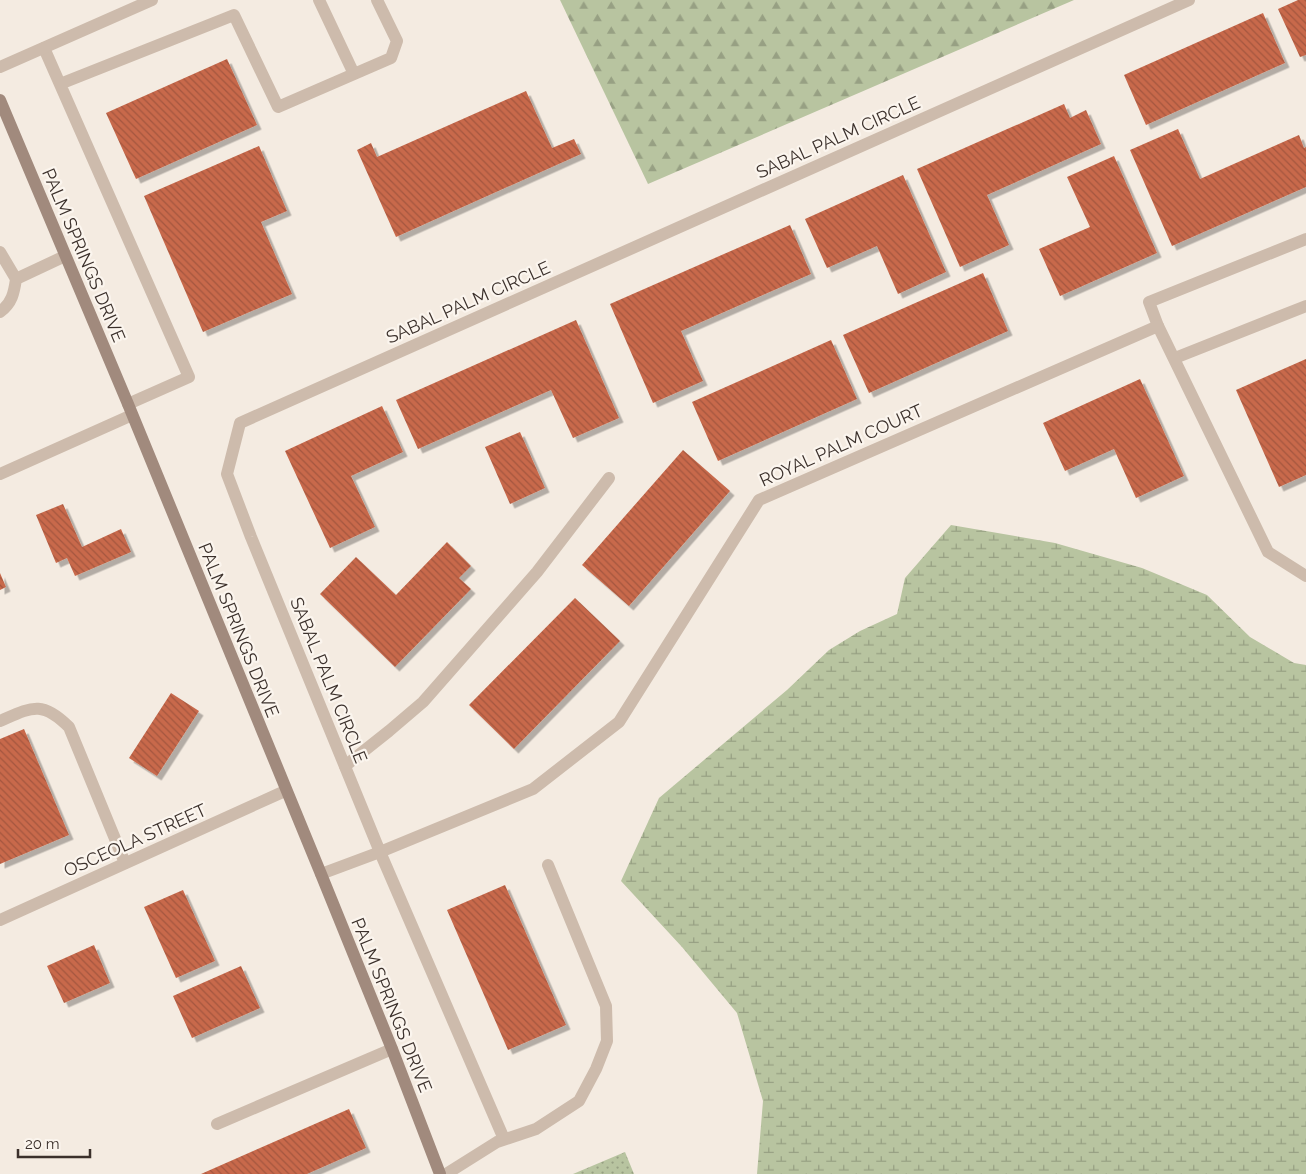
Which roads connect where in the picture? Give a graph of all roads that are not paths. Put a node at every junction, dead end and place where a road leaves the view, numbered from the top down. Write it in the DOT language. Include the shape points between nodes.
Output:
graph roads {
  1 [pos="152,0"];
  2 [pos="319,0"];
  3 [pos="377,0"];
  4 [pos="1189,0"];
  5 [pos="44,48"];
  6 [pos="0,67"];
  7 [pos="354,74"];
  8 [pos="60,84"];
  9 [pos="0,100"];
  10 [pos="1306,239"];
  11 [pos="0,252"];
  12 [pos="65,256"];
  13 [pos="16,279"];
  14 [pos="1306,306"];
  15 [pos="0,312"];
  16 [pos="1158,326"];
  17 [pos="1174,358"];
  18 [pos="130,409"];
  19 [pos="0,474"];
  20 [pos="608,478"];
  21 [pos="1306,576"];
  22 [pos="0,721"];
  23 [pos="345,766"];
  24 [pos="285,790"];
  25 [pos="380,852"];
  26 [pos="126,863"];
  27 [pos="548,865"];
  28 [pos="321,874"];
  29 [pos="0,920"];
  30 [pos="392,1049"];
  31 [pos="217,1124"];
  32 [pos="504,1139"];
  33 [pos="440,1174"];
  34 [pos="446,1174"];
  1 -- 5 [label="street"];
  2 -- 7 [label="street"];
  3 -- 7 [label="street" via="397,41 391,58"];
  4 -- 23 [label="street, SABAL PALM CIRCLE" via="240,423 227,474"];
  5 -- 6 [label="street"];
  5 -- 8 [label="street"];
  7 -- 8 [label="street" via="278,107 234,15"];
  8 -- 18 [label="street" via="189,377"];
  9 -- 12 [label="street, PALM SPRINGS DRIVE"];
  10 -- 16 [label="street" via="1149,302"];
  11 -- 13 [label="street"];
  12 -- 13 [label="street"];
  12 -- 18 [label="street, PALM SPRINGS DRIVE"];
  13 -- 15 [label="street" via="13,296"];
  14 -- 17 [label="street"];
  16 -- 17 [label="street"];
  16 -- 25 [label="street, ROYAL PALM COURT" via="759,500 619,722 533,789"];
  17 -- 21 [label="street" via="1268,552"];
  18 -- 19 [label="street"];
  18 -- 24 [label="street, PALM SPRINGS DRIVE"];
  20 -- 23 [label="street" via="537,572 423,702"];
  22 -- 26 [label="street" via="28,709 44,708 69,727"];
  23 -- 25 [label="street, SABAL PALM CIRCLE"];
  24 -- 26 [label="street, OSCEOLA STREET"];
  24 -- 28 [label="street, PALM SPRINGS DRIVE"];
  25 -- 28 [label="street"];
  25 -- 32 [label="street, SABAL PALM CIRCLE"];
  26 -- 29 [label="street, OSCEOLA STREET"];
  27 -- 32 [label="street" via="606,1006 607,1041 579,1101 536,1129"];
  28 -- 30 [label="street, PALM SPRINGS DRIVE"];
  30 -- 31 [label="street"];
  30 -- 33 [label="street, PALM SPRINGS DRIVE"];
  32 -- 34 [label="street"];
}
